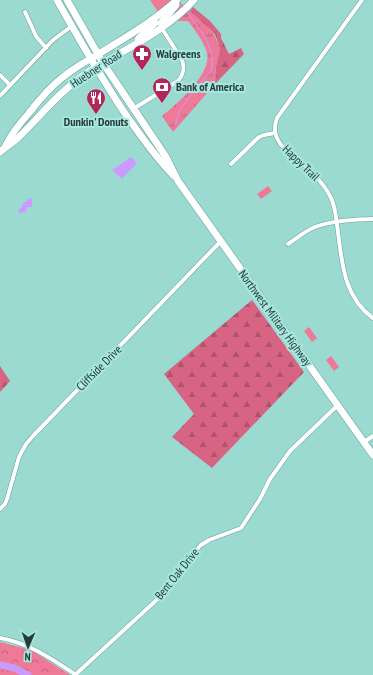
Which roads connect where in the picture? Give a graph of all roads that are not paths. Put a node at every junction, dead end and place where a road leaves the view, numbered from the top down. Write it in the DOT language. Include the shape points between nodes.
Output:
graph roads {
  1 [pos="57,0"];
  2 [pos="67,0"];
  3 [pos="178,0"];
  4 [pos="188,0"];
  5 [pos="194,0"];
  6 [pos="362,0"];
  7 [pos="25,12"];
  8 [pos="179,13"];
  9 [pos="159,22"];
  10 [pos="72,26"];
  11 [pos="46,48"];
  12 [pos="98,54"];
  13 [pos="90,59"];
  14 [pos="103,63"];
  15 [pos="96,68"];
  16 [pos="0,75"];
  17 [pos="10,86"];
  18 [pos="0,96"];
  19 [pos="133,110"];
  20 [pos="25,117"];
  21 [pos="32,123"];
  22 [pos="275,133"];
  23 [pos="6,145"];
  24 [pos="0,152"];
  25 [pos="231,164"];
  26 [pos="178,181"];
  27 [pos="373,219"];
  28 [pos="337,222"];
  29 [pos="220,242"];
  30 [pos="288,244"];
  31 [pos="373,318"];
  32 [pos="338,405"];
  33 [pos="373,436"];
  34 [pos="364,442"];
  35 [pos="373,455"];
  36 [pos="0,509"];
  37 [pos="0,638"];
  38 [pos="76,675"];
  1 -- 10 [label="main road, Northwest Military Highway"];
  2 -- 12 [label="main road, Northwest Military Highway"];
  3 -- 9 [label="main road"];
  4 -- 8 [label="main road"];
  5 -- 8 [label="main road, Huebner Road"];
  6 -- 22 [label="street, Happy Trail" via="277,118"];
  7 -- 11 [label="street" via="36,36"];
  8 -- 9 [label="main road, Huebner Road"];
  9 -- 12 [label="main road, Huebner Road"];
  9 -- 14 [label="main road, Huebner Road" via="126,50"];
  9 -- 19 [label="street" via="182,60 184,72 177,81"];
  10 -- 11 [label="street"];
  10 -- 13 [label="main road, Northwest Military Highway"];
  11 -- 17 [label="street"];
  12 -- 13 [label="main road, Huebner Road"];
  12 -- 14 [label="main road, Northwest Military Highway"];
  13 -- 15 [label="main road, Northwest Military Highway"];
  13 -- 20 [label="main road, Huebner Road" via="52,86"];
  14 -- 15 [label="main road, Huebner Road"];
  14 -- 19 [label="main road, Northwest Military Highway"];
  15 -- 21 [label="main road, Huebner Road" via="75,81"];
  15 -- 26 [label="main road, Northwest Military Highway" via="159,162"];
  16 -- 17 [label="street"];
  17 -- 18 [label="street"];
  19 -- 26 [label="main road, Northwest Military Highway" via="166,156"];
  20 -- 21 [label="main road"];
  20 -- 23 [label="main road, Huebner Road"];
  21 -- 23 [label="main road, Huebner Road" via="17,139"];
  22 -- 25 [label="street" via="259,137"];
  22 -- 28 [label="street, Happy Trail" via="281,145 324,187 332,199"];
  23 -- 24 [label="main road, Huebner Road"];
  26 -- 29 [label="main road, Northwest Military Highway"];
  27 -- 28 [label="street"];
  28 -- 30 [label="street" via="315,227"];
  28 -- 31 [label="street, Happy Trail" via="349,288 360,307"];
  29 -- 32 [label="main road, Northwest Military Highway"];
  29 -- 36 [label="street, Cliffside Drive" via="30,440 19,457 7,499"];
  32 -- 34 [label="main road, Northwest Military Highway"];
  32 -- 38 [label="street, Bent Oak Drive" via="290,451 241,528 201,545 162,595"];
  33 -- 34 [label="street"];
  34 -- 35 [label="main road, Northwest Military Highway"];
  37 -- 38 [label="street" via="35,649"];
}
